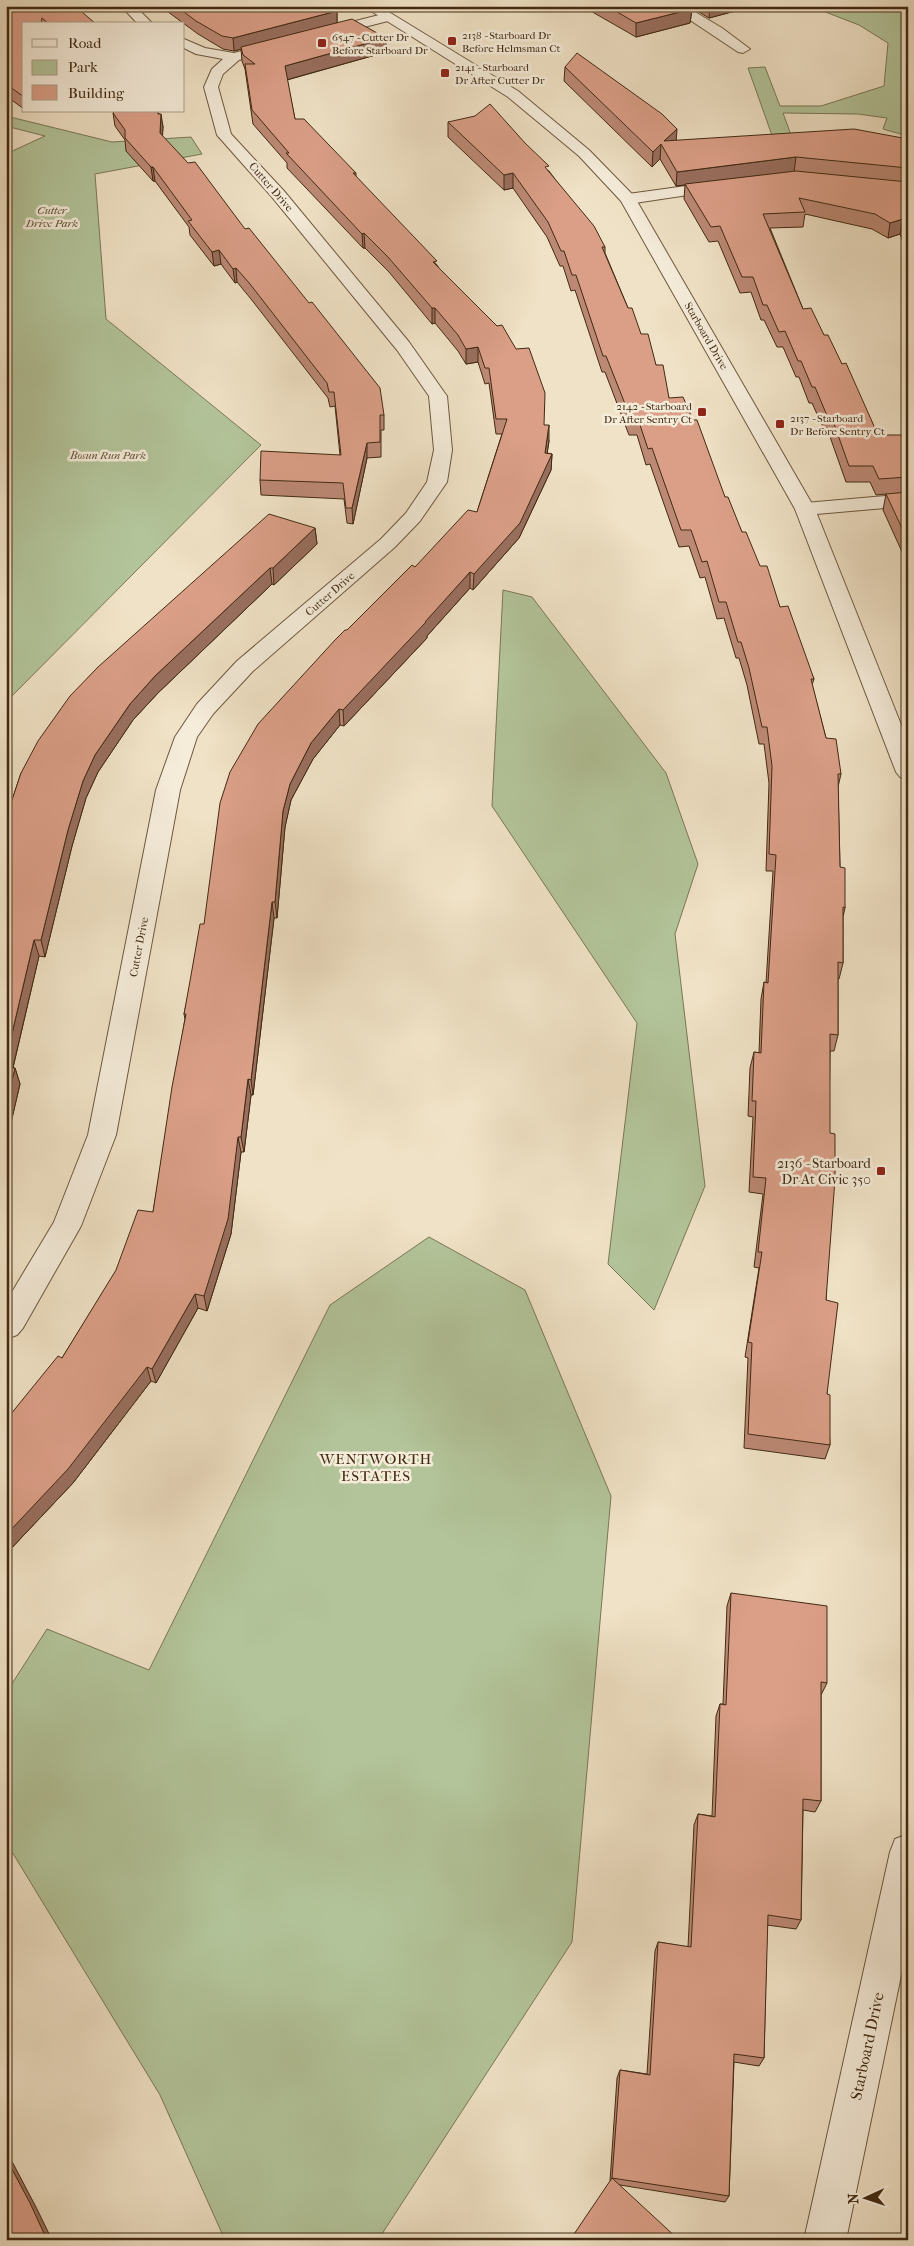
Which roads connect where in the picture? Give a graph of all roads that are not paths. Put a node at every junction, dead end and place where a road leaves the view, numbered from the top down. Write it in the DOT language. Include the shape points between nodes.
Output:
graph roads {
  1 [pos="127,6"];
  2 [pos="369,6"];
  3 [pos="675,6"];
  4 [pos="387,17"];
  5 [pos="144,22"];
  6 [pos="310,37"];
  7 [pos="293,41"];
  8 [pos="185,43"];
  9 [pos="743,49"];
  10 [pos="234,57"];
  11 [pos="736,185"];
  12 [pos="628,199"];
  13 [pos="908,500"];
  14 [pos="805,509"];
  15 [pos="908,772"];
  16 [pos="6,1326"];
  17 [pos="908,1852"];
  18 [pos="825,2240"];
  1 -- 5 [label="street"];
  2 -- 4 [label="street, Starboard Drive"];
  3 -- 9 [label="street"];
  4 -- 6 [label="street"];
  4 -- 12 [label="street, Starboard Drive" via="513,94 584,153"];
  7 -- 10 [label="street, Cutter Drive"];
  8 -- 10 [label="street" via="201,51"];
  10 -- 16 [label="street, Cutter Drive" via="217,72 211,88 224,135 278,194 397,338 433,388 438,396 443,450 437,482 413,517 388,543 245,666 205,709 186,737 168,790 102,1135 67,1226"];
  11 -- 12 [label="street"];
  12 -- 14 [label="street, Starboard Drive"];
  13 -- 14 [label="street"];
  14 -- 15 [label="street, Starboard Drive"];
  17 -- 18 [label="street, Starboard Drive"];
}
